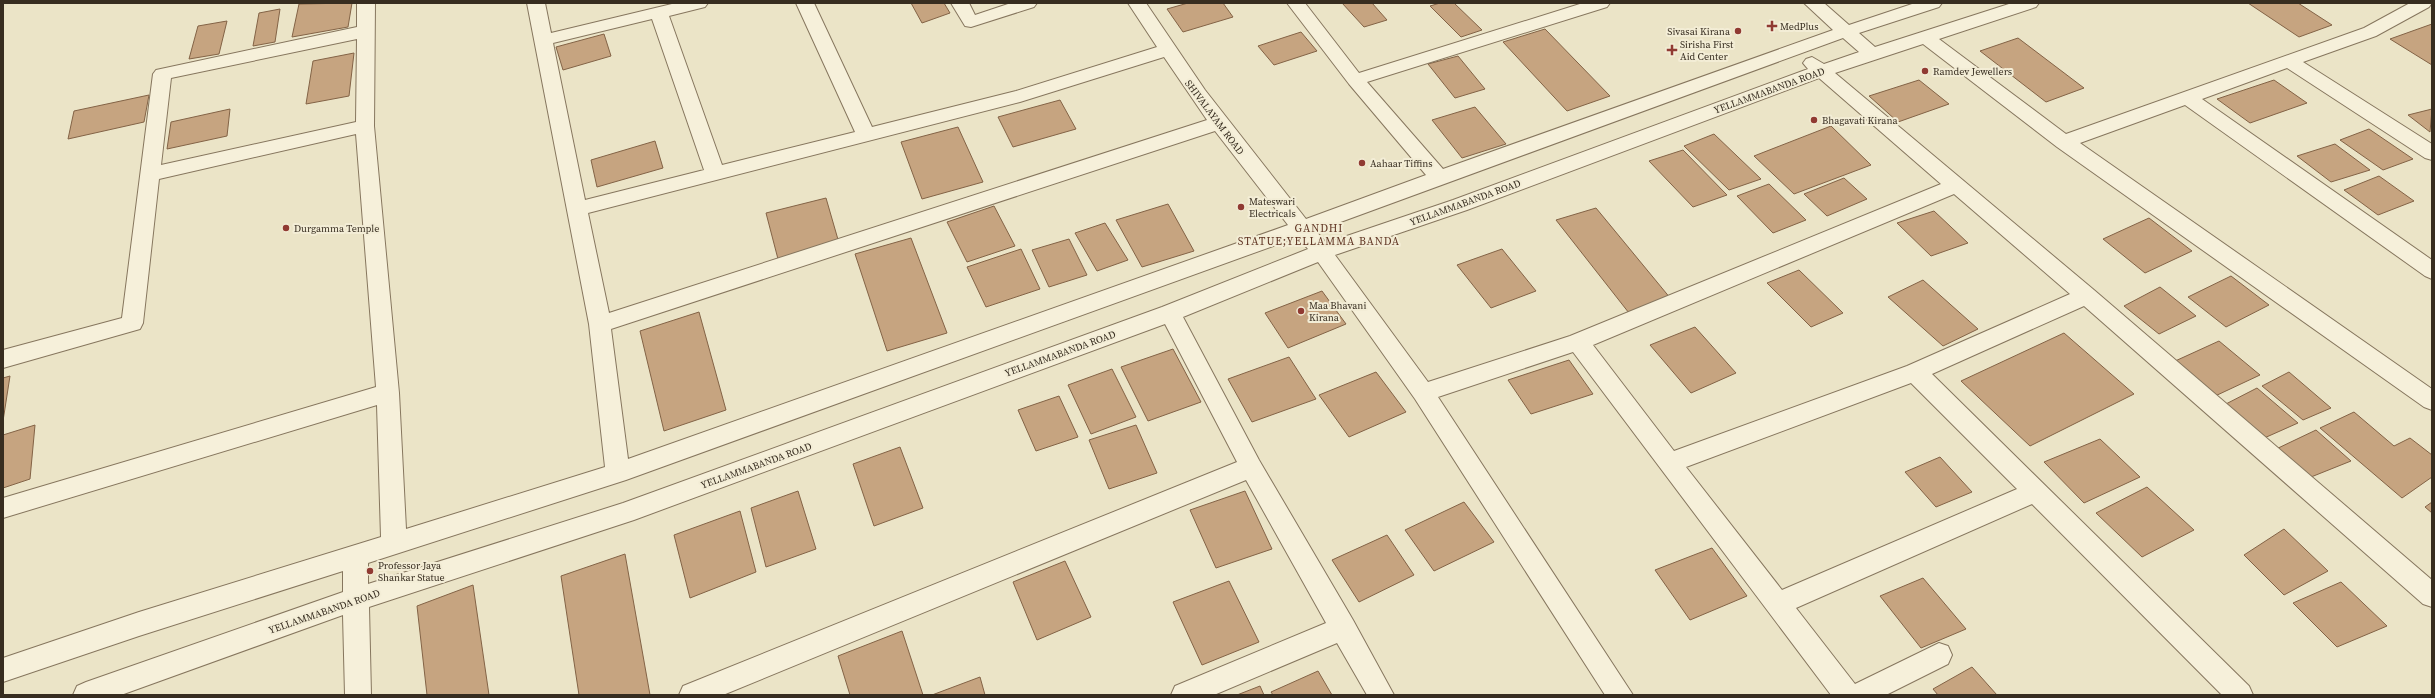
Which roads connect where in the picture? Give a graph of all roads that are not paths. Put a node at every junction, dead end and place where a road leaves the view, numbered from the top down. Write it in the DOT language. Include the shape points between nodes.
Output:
graph roads {
  1 [pos="366,3"];
  2 [pos="536,3"];
  3 [pos="699,3"];
  4 [pos="805,3"];
  5 [pos="960,3"];
  6 [pos="1028,3"];
  7 [pos="1137,3"];
  8 [pos="1296,3"];
  9 [pos="1602,3"];
  10 [pos="1814,3"];
  11 [pos="1933,3"];
  12 [pos="2030,3"];
  13 [pos="2423,3"];
  14 [pos="659,13"];
  15 [pos="366,31"];
  16 [pos="1847,31"];
  17 [pos="1925,37"];
  18 [pos="543,40"];
  19 [pos="1795,48"];
  20 [pos="1167,50"];
  21 [pos="1873,55"];
  22 [pos="2288,61"];
  23 [pos="1821,71"];
  24 [pos="1355,80"];
  25 [pos="2186,97"];
  26 [pos="1218,123"];
  27 [pos="365,126"];
  28 [pos="866,134"];
  29 [pos="2064,142"];
  30 [pos="2432,153"];
  31 [pos="152,174"];
  32 [pos="715,174"];
  33 [pos="1439,177"];
  34 [pos="1955,186"];
  35 [pos="577,209"];
  36 [pos="1301,227"];
  37 [pos="1321,252"];
  38 [pos="2432,271"];
  39 [pos="2086,296"];
  40 [pos="1170,313"];
  41 [pos="600,324"];
  42 [pos="1578,342"];
  43 [pos="3,359"];
  44 [pos="1915,372"];
  45 [pos="388,393"];
  46 [pos="1423,393"];
  47 [pos="2432,400"];
  48 [pos="1669,463"];
  49 [pos="1251,467"];
  50 [pos="618,472"];
  51 [pos="2036,492"];
  52 [pos="3,508"];
  53 [pos="394,544"];
  54 [pos="355,556"];
  55 [pos="2432,596"];
  56 [pos="357,599"];
  57 [pos="1778,604"];
  58 [pos="1344,628"];
  59 [pos="1939,655"];
  60 [pos="3,670"];
  61 [pos="86,695"];
  62 [pos="358,695"];
  63 [pos="692,695"];
  64 [pos="1184,695"];
  65 [pos="1381,695"];
  66 [pos="1620,695"];
  67 [pos="1847,695"];
  68 [pos="1859,695"];
  69 [pos="2240,695"];
  1 -- 15 [label="street"];
  2 -- 18 [label="street"];
  3 -- 14 [label="street"];
  4 -- 28 [label="street"];
  5 -- 6 [label="street" via="971,22"];
  7 -- 20 [label="street, SHIVALAYAM ROAD"];
  8 -- 24 [label="street"];
  9 -- 24 [label="street"];
  10 -- 16 [label="street"];
  11 -- 16 [label="street"];
  12 -- 17 [label="street, YELLAMMABANDA ROAD"];
  13 -- 22 [label="street" via="2370,32"];
  14 -- 18 [label="street"];
  14 -- 32 [label="street"];
  15 -- 27 [label="street"];
  15 -- 31 [label="street" via="162,74"];
  16 -- 19 [label="street"];
  16 -- 21 [label="street"];
  17 -- 21 [label="street, YELLAMMABANDA ROAD"];
  17 -- 29 [label="street"];
  18 -- 35 [label="street"];
  19 -- 23 [label="street"];
  19 -- 33 [label="street"];
  20 -- 26 [label="street, SHIVALAYAM ROAD"];
  20 -- 28 [label="street" via="1020,96"];
  21 -- 23 [label="street, YELLAMMABANDA ROAD"];
  22 -- 25 [label="street"];
  22 -- 30 [label="street"];
  23 -- 34 [label="street"];
  23 -- 37 [label="street, YELLAMMABANDA ROAD" via="1460,205"];
  24 -- 33 [label="street"];
  25 -- 29 [label="street"];
  25 -- 38 [label="street"];
  26 -- 36 [label="street, SHIVALAYAM ROAD"];
  26 -- 41 [label="street"];
  27 -- 31 [label="street"];
  27 -- 45 [label="street"];
  28 -- 32 [label="street"];
  29 -- 47 [label="street"];
  31 -- 43 [label="street" via="132,323"];
  32 -- 35 [label="street"];
  33 -- 36 [label="street"];
  34 -- 39 [label="street"];
  34 -- 42 [label="street"];
  35 -- 41 [label="street"];
  36 -- 37 [label="street, SHIVALAYAM ROAD"];
  36 -- 50 [label="street"];
  37 -- 40 [label="street, YELLAMMABANDA ROAD"];
  37 -- 46 [label="street, SHIVALAYAM ROAD"];
  39 -- 44 [label="street"];
  39 -- 55 [label="street"];
  40 -- 49 [label="street"];
  40 -- 56 [label="street, YELLAMMABANDA ROAD" via="625,512"];
  41 -- 50 [label="street"];
  42 -- 46 [label="street"];
  42 -- 48 [label="street"];
  44 -- 48 [label="street"];
  44 -- 51 [label="street"];
  45 -- 52 [label="street"];
  45 -- 53 [label="street"];
  46 -- 66 [label="street, SHIVALAYAM ROAD"];
  48 -- 57 [label="street"];
  49 -- 58 [label="street"];
  49 -- 63 [label="street"];
  50 -- 53 [label="street"];
  51 -- 57 [label="street"];
  51 -- 69 [label="street"];
  53 -- 54 [label="street"];
  54 -- 56 [label="street"];
  54 -- 60 [label="street"];
  56 -- 61 [label="street, YELLAMMABANDA ROAD"];
  56 -- 62 [label="street"];
  57 -- 67 [label="street"];
  58 -- 64 [label="street"];
  58 -- 65 [label="street"];
  59 -- 68 [label="street"];
}
